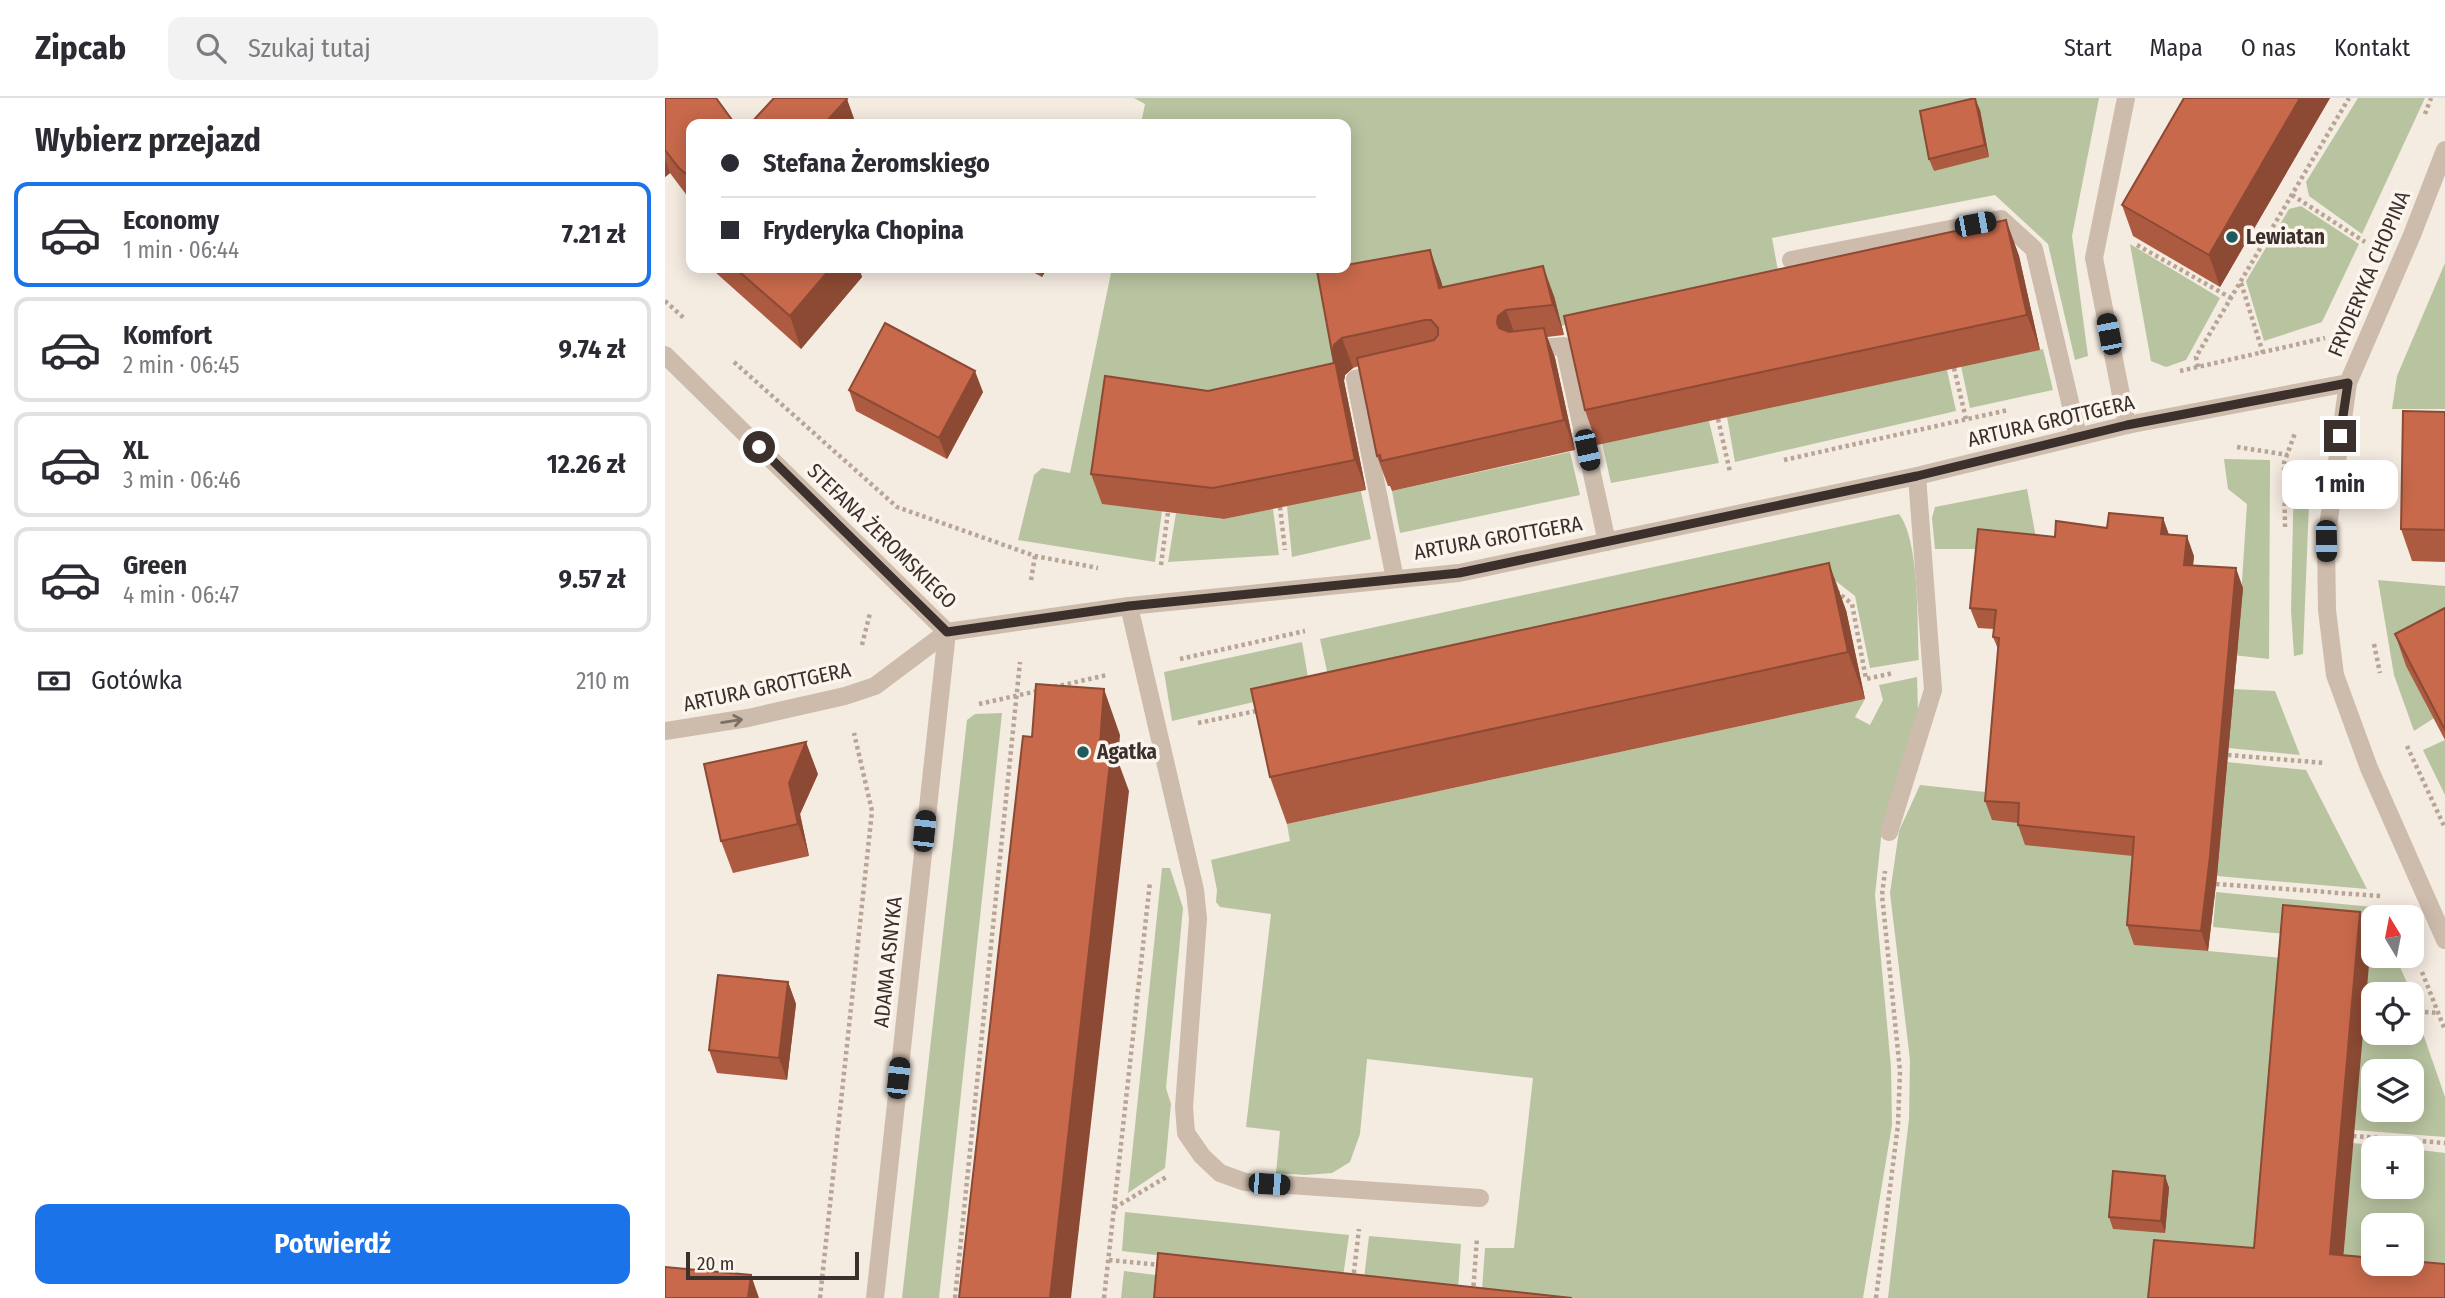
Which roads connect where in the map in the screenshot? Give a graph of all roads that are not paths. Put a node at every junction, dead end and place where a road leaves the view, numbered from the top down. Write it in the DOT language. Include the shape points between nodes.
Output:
graph roads {
  1 [pos="2126,98"];
  2 [pos="2445,150"];
  3 [pos="1791,260"];
  4 [pos="1519,351"];
  5 [pos="665,355"];
  6 [pos="1403,369"];
  7 [pos="2348,383"];
  8 [pos="2127,425"];
  9 [pos="2078,436"];
  10 [pos="1917,476"];
  11 [pos="1607,542"];
  12 [pos="1395,579"];
  13 [pos="1129,606"];
  14 [pos="947,632"];
  15 [pos="665,731"];
  16 [pos="1889,832"];
  17 [pos="2445,940"];
  18 [pos="1480,1198"];
  19 [pos="875,1298"];
  1 -- 8 [label="street" via="2094,258"];
  2 -- 7 [label="street, FRYDERYKA CHOPINA"];
  3 -- 9 [label="street" via="2001,219 2034,249"];
  4 -- 11 [label="street" via="1564,346"];
  5 -- 14 [label="street, STEFANA ŻEROMSKIEGO"];
  6 -- 12 [label="street" via="1355,379"];
  7 -- 8 [label="street, ARTURA GROTTGERA"];
  7 -- 17 [label="street, FRYDERYKA CHOPINA" via="2326,541 2327,610 2335,675 2369,768"];
  8 -- 9 [label="street, ARTURA GROTTGERA"];
  9 -- 10 [label="street, ARTURA GROTTGERA"];
  10 -- 11 [label="street, ARTURA GROTTGERA"];
  10 -- 16 [label="street" via="1933,690"];
  11 -- 12 [label="street, ARTURA GROTTGERA" via="1459,573"];
  12 -- 13 [label="street, ARTURA GROTTGERA"];
  13 -- 14 [label="street, ARTURA GROTTGERA"];
  13 -- 18 [label="street" via="1195,890 1198,919 1186,1133 1220,1173 1245,1182"];
  15 -- 14 [label="street, ARTURA GROTTGERA, one-way" via="748,718 875,686"];
  14 -- 19 [label="street, ADAMA ASNYKA"];
}
